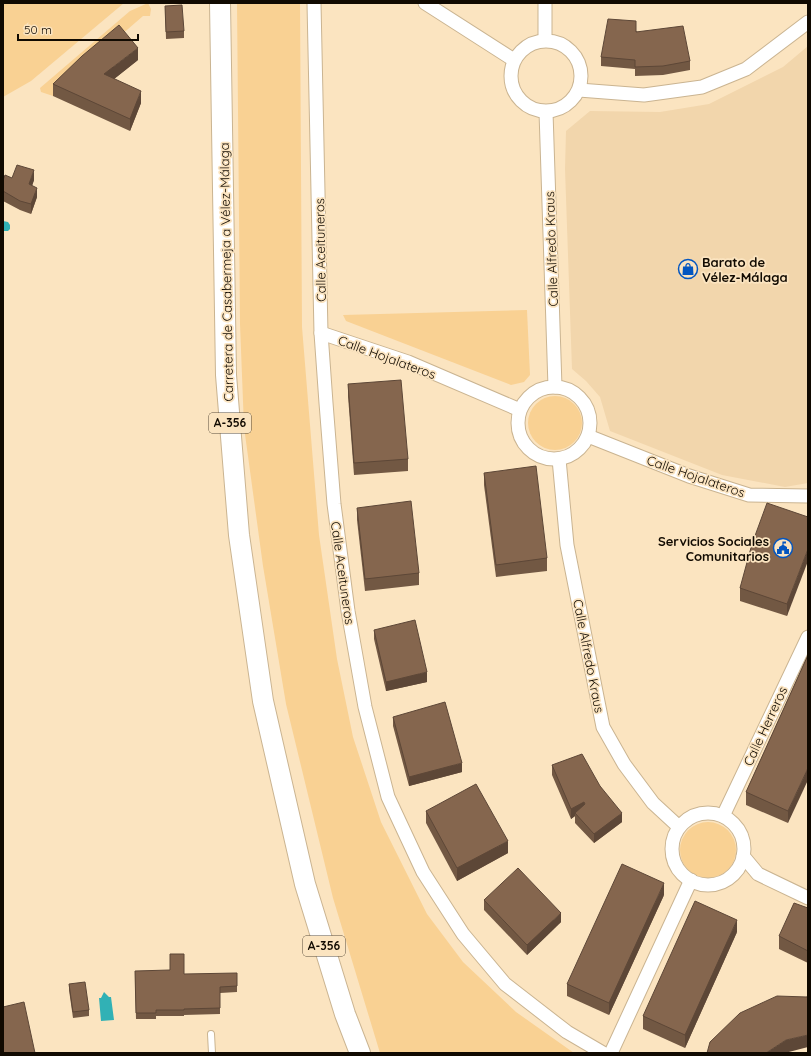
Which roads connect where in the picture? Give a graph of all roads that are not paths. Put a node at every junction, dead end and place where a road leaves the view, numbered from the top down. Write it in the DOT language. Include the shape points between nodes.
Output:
graph roads {
  1 [pos="220,3"];
  2 [pos="314,3"];
  3 [pos="426,3"];
  4 [pos="545,3"];
  5 [pos="808,22"];
  6 [pos="545,40"];
  7 [pos="514,60"];
  8 [pos="579,90"];
  9 [pos="546,112"];
  10 [pos="321,332"];
  11 [pos="555,386"];
  12 [pos="520,410"];
  13 [pos="588,436"];
  14 [pos="559,459"];
  15 [pos="808,496"];
  16 [pos="808,637"];
  17 [pos="723,816"];
  18 [pos="679,827"];
  19 [pos="743,856"];
  20 [pos="734,873"];
  21 [pos="758,874"];
  22 [pos="691,880"];
  23 [pos="808,898"];
  24 [pos="211,1034"];
  25 [pos="212,1053"];
  26 [pos="360,1053"];
  27 [pos="603,1053"];
  28 [pos="611,1053"];
  1 -- 26 [label="main road, Carretera de Casabermeja a Vélez-Málaga / A-356" via="226,375 239,535 264,700 305,884 345,1014"];
  2 -- 10 [label="street, Calle Aceituneros"];
  3 -- 7 [label="street"];
  4 -- 6 [label="street"];
  5 -- 8 [label="street" via="746,69 702,87 644,95"];
  6 -- 7 [label="street" via="527,46"];
  6 -- 8 [label="street" via="559,43 571,50 579,62 582,76"];
  7 -- 9 [label="street" via="510,74 512,88 520,101 532,109"];
  8 -- 9 [label="street" via="572,101 560,109"];
  9 -- 11 [label="street, Calle Alfredo Kraus"];
  10 -- 12 [label="street, Calle Hojalateros" via="408,362"];
  10 -- 27 [label="street, Calle Aceituneros" via="334,504 348,611 365,707 388,797 423,872 463,934 505,984 567,1032"];
  11 -- 12 [label="street" via="540,389 528,397"];
  11 -- 13 [label="street" via="580,397 587,409 590,422"];
  12 -- 14 [label="street" via="517,425 521,440 530,451 544,458"];
  13 -- 14 [label="street" via="581,447 571,455"];
  13 -- 15 [label="street, Calle Hojalateros" via="689,476 749,495"];
  14 -- 18 [label="street, Calle Alfredo Kraus" via="567,545 603,727 624,764 653,803"];
  16 -- 17 [label="street, Calle Herreros"];
  17 -- 18 [label="street" via="699,814"];
  17 -- 19 [label="street" via="733,823 740,833 744,844"];
  18 -- 22 [label="street" via="673,838 674,863 681,873"];
  19 -- 20 [label="street" via="740,866"];
  19 -- 21 [label="street"];
  20 -- 21 [label="street"];
  20 -- 22 [label="street" via="725,881 714,884 702,884"];
  21 -- 23 [label="street"];
  22 -- 28 [label="street"];
  24 -- 25 [label="lane"];
}
